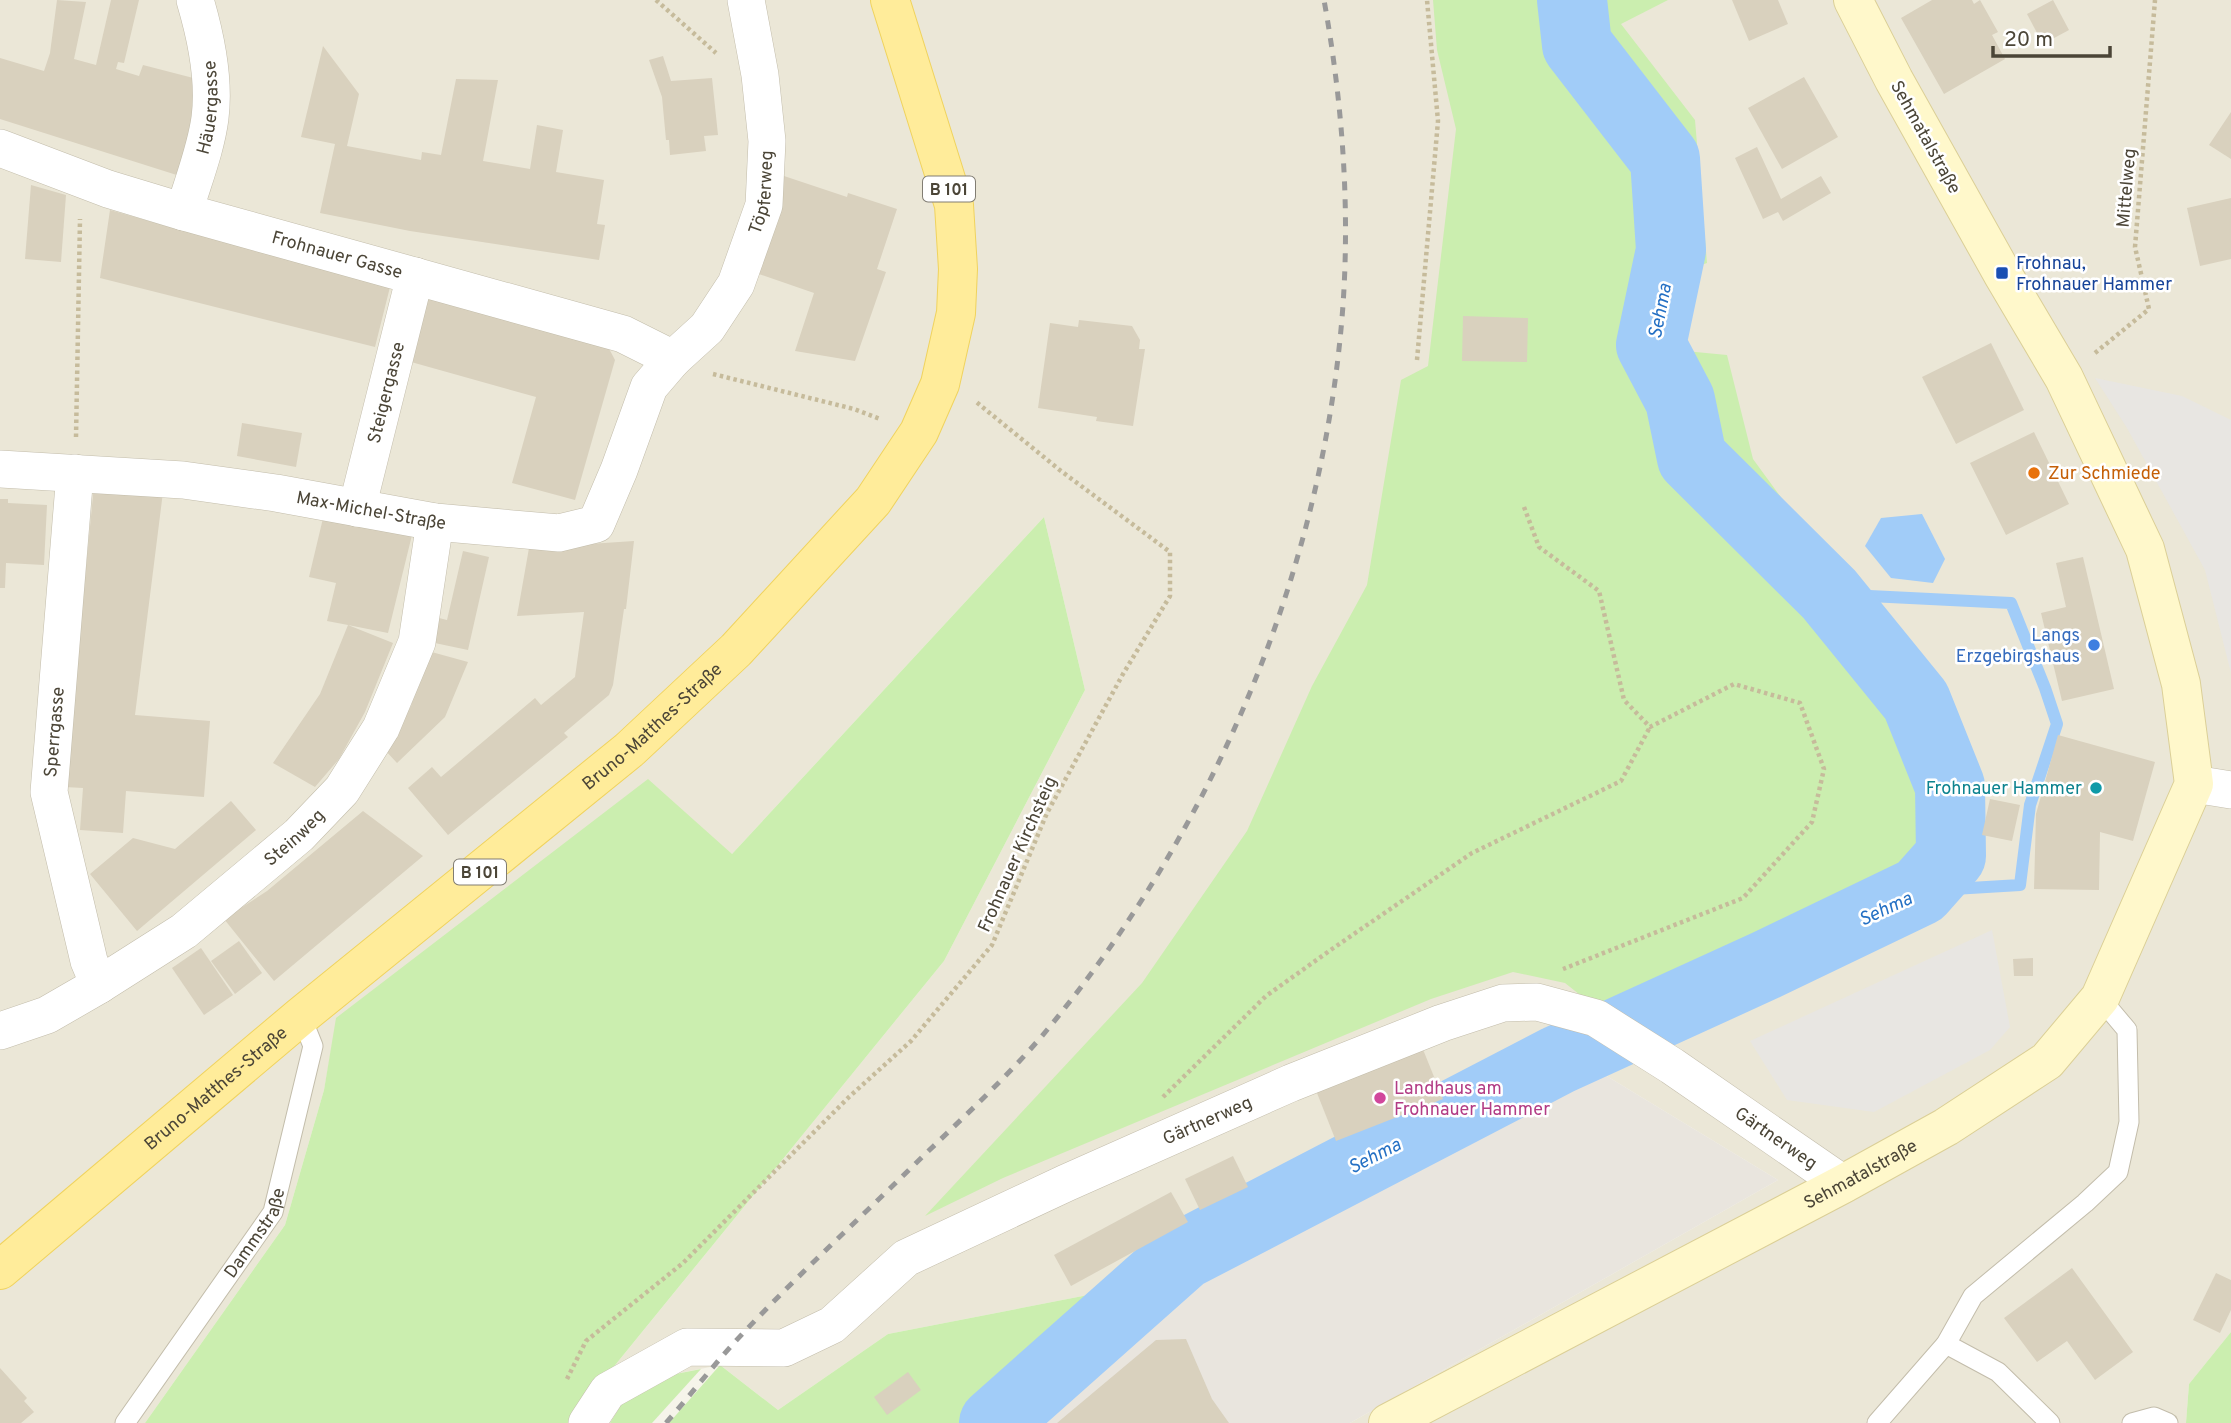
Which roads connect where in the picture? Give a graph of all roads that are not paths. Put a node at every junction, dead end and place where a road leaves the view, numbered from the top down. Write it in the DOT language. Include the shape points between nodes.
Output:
graph roads {
  1 [pos="195,0"];
  2 [pos="746,0"];
  3 [pos="890,0"];
  4 [pos="1853,0"];
  5 [pos="0,148"];
  6 [pos="184,212"];
  7 [pos="415,276"];
  8 [pos="673,359"];
  9 [pos="649,387"];
  10 [pos="0,469"];
  11 [pos="75,473"];
  12 [pos="357,508"];
  13 [pos="435,522"];
  14 [pos="2213,787"];
  15 [pos="99,985"];
  16 [pos="2100,998"];
  17 [pos="301,1016"];
  18 [pos="0,1031"];
  19 [pos="1843,1184"];
  20 [pos="0,1270"];
  21 [pos="1947,1344"];
  22 [pos="125,1423"];
  23 [pos="587,1423"];
  24 [pos="1388,1423"];
  25 [pos="1877,1423"];
  26 [pos="2050,1423"];
  27 [pos="2132,1423"];
  28 [pos="2168,1423"];
  1 -- 6 [label="street, Häuergasse" via="210,76 210,119"];
  2 -- 8 [label="street, Töpferweg" via="767,141 764,205 736,284 707,328"];
  3 -- 17 [label="main road, Bruno-Matthes-Straße / B 101" via="954,205 956,313 940,384 919,432 873,501 736,650 629,750"];
  4 -- 14 [label="main road, Sehmatalstraße" via="2064,378 2145,549"];
  5 -- 6 [label="street, Frohnauer Gasse"];
  6 -- 7 [label="street, Frohnauer Gasse"];
  7 -- 8 [label="street, Frohnauer Gasse" via="624,334"];
  7 -- 12 [label="street, Steigergasse"];
  8 -- 9 [label="street, Töpferweg"];
  9 -- 13 [label="street, Max-Michel-Straße" via="596,524 559,533"];
  10 -- 11 [label="street, Max-Michel-Straße"];
  11 -- 12 [label="street, Max-Michel-Straße" via="183,480"];
  11 -- 15 [label="street, Sperrgasse" via="49,792 89,961"];
  12 -- 13 [label="street, Max-Michel-Straße"];
  13 -- 15 [label="street, Steinweg" via="416,642 381,728 342,790 299,835 184,931"];
  14 -- 16 [label="main road, Sehmatalstraße"];
  15 -- 18 [label="street, Steinweg" via="47,1015"];
  16 -- 19 [label="main road, Sehmatalstraße" via="2047,1061 1946,1127"];
  16 -- 21 [label="lane" via="2127,1030 2129,1122 2118,1172 1973,1296"];
  17 -- 20 [label="main road, Bruno-Matthes-Straße / B 101"];
  17 -- 22 [label="lane, Dammstraße" via="313,1046 273,1212"];
  19 -- 23 [label="street, Gärtnerweg" via="1596,1018 1537,1002 1503,1003 1291,1083 906,1258 832,1325 784,1348 687,1347 608,1391"];
  19 -- 24 [label="main road, Sehmatalstraße"];
  21 -- 25 [label="lane"];
  21 -- 26 [label="lane" via="1997,1371"];
  27 -- 28 [label="lane" via="2154,1417"];
}
